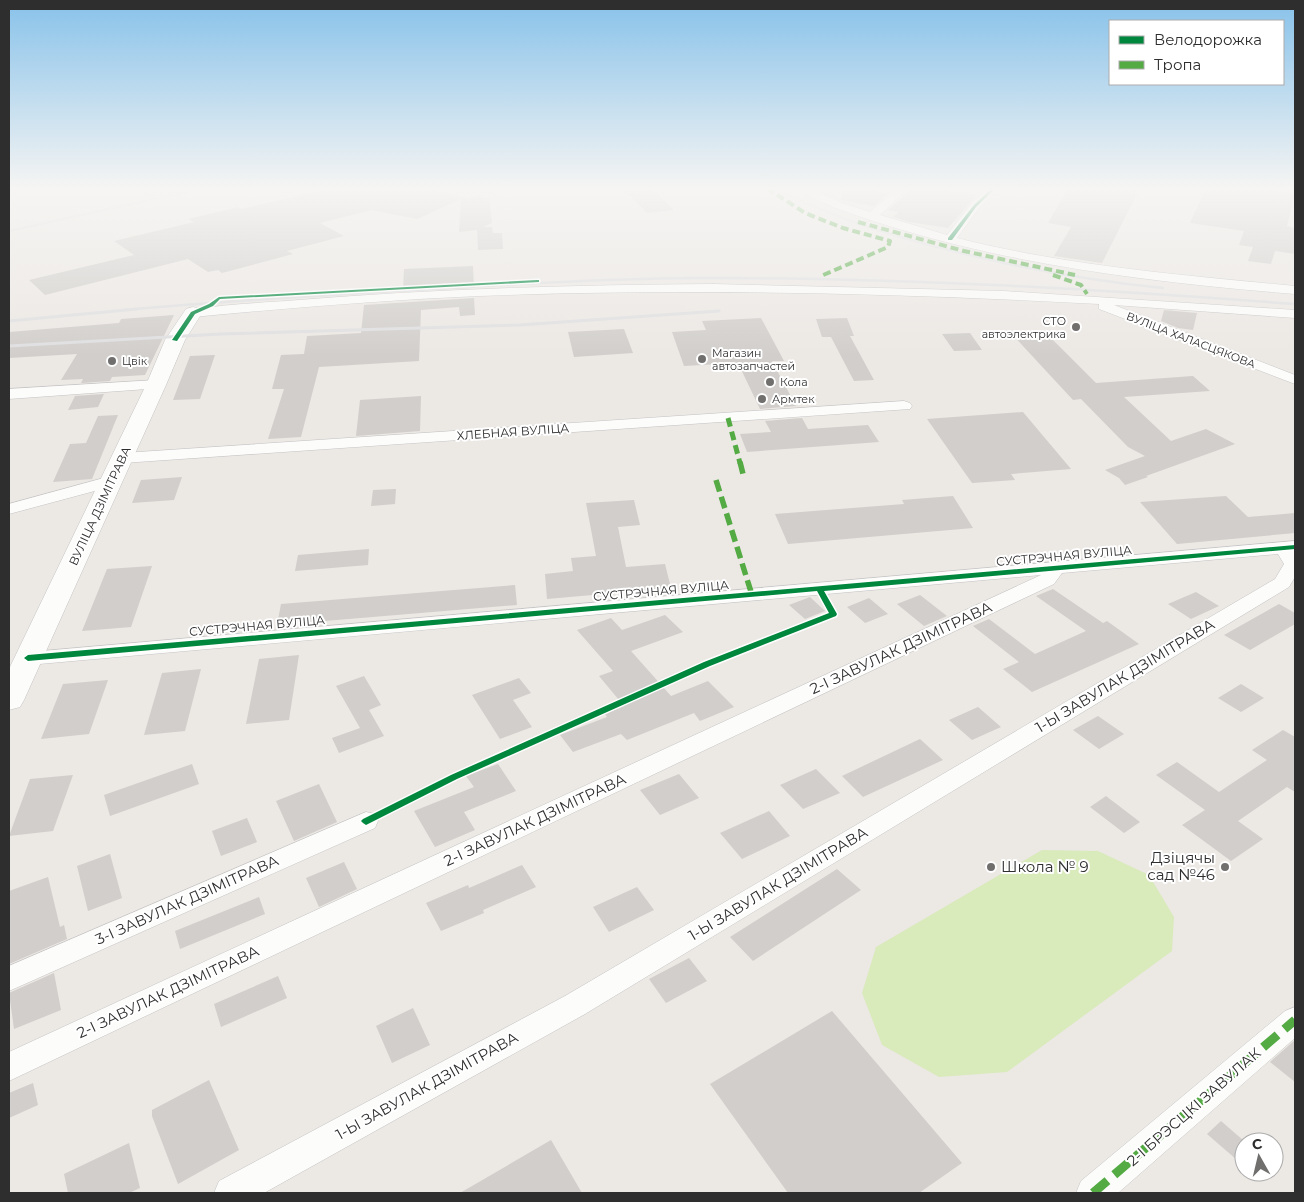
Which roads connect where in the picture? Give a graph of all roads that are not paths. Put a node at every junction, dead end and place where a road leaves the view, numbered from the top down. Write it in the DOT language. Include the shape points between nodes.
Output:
graph roads {
  1 [pos="969,244"];
  2 [pos="1295,290"];
  3 [pos="1086,299"];
  4 [pos="193,313"];
  5 [pos="1295,314"];
  6 [pos="1295,380"];
  7 [pos="156,385"];
  8 [pos="9,394"];
  9 [pos="904,406"];
  10 [pos="123,458"];
  11 [pos="111,482"];
  12 [pos="9,509"];
  13 [pos="1290,548"];
  14 [pos="1050,569"];
  15 [pos="28,658"];
  16 [pos="9,700"];
  17 [pos="366,821"];
  18 [pos="9,979"];
  19 [pos="1295,1020"];
  20 [pos="9,1067"];
  21 [pos="231,1193"];
  22 [pos="1093,1193"];
  1 -- 2 [label="street" via="1098,270"];
  3 -- 4 [label="street" via="849,290 590,289 399,298"];
  3 -- 5 [label="street"];
  3 -- 6 [label="street, ВУЛІЦА ХАЛАСЦЯКОВА"];
  4 -- 7 [label="street, ВУЛІЦА ДЗІМІТРАВА" via="175,340"];
  7 -- 8 [label="street"];
  7 -- 10 [label="street, ВУЛІЦА ДЗІМІТРАВА"];
  9 -- 10 [label="street, ХЛЕБНАЯ ВУЛІЦА"];
  10 -- 11 [label="street, ВУЛІЦА ДЗІМІТРАВА"];
  11 -- 12 [label="street"];
  11 -- 15 [label="street, ВУЛІЦА ДЗІМІТРАВА"];
  13 -- 14 [label="street, СУСТРЭЧНАЯ ВУЛІЦА"];
  13 -- 21 [label="street, 1-Ы ЗАВУЛАК ДЗІМІТРАВА" via="1294,564 1282,583 575,1004"];
  14 -- 15 [label="street, СУСТРЭЧНАЯ ВУЛІЦА"];
  14 -- 20 [label="street, 2-І ЗАВУЛАК ДЗІМІТРАВА" via="1053,574 1047,580"];
  15 -- 16 [label="street, ВУЛІЦА ДЗІМІТРАВА"];
  17 -- 18 [label="street, 3-І ЗАВУЛАК ДЗІМІТРАВА"];
  19 -- 22 [label="street, 2-І БРЭСЦКІ ЗАВУЛАК"];
}
